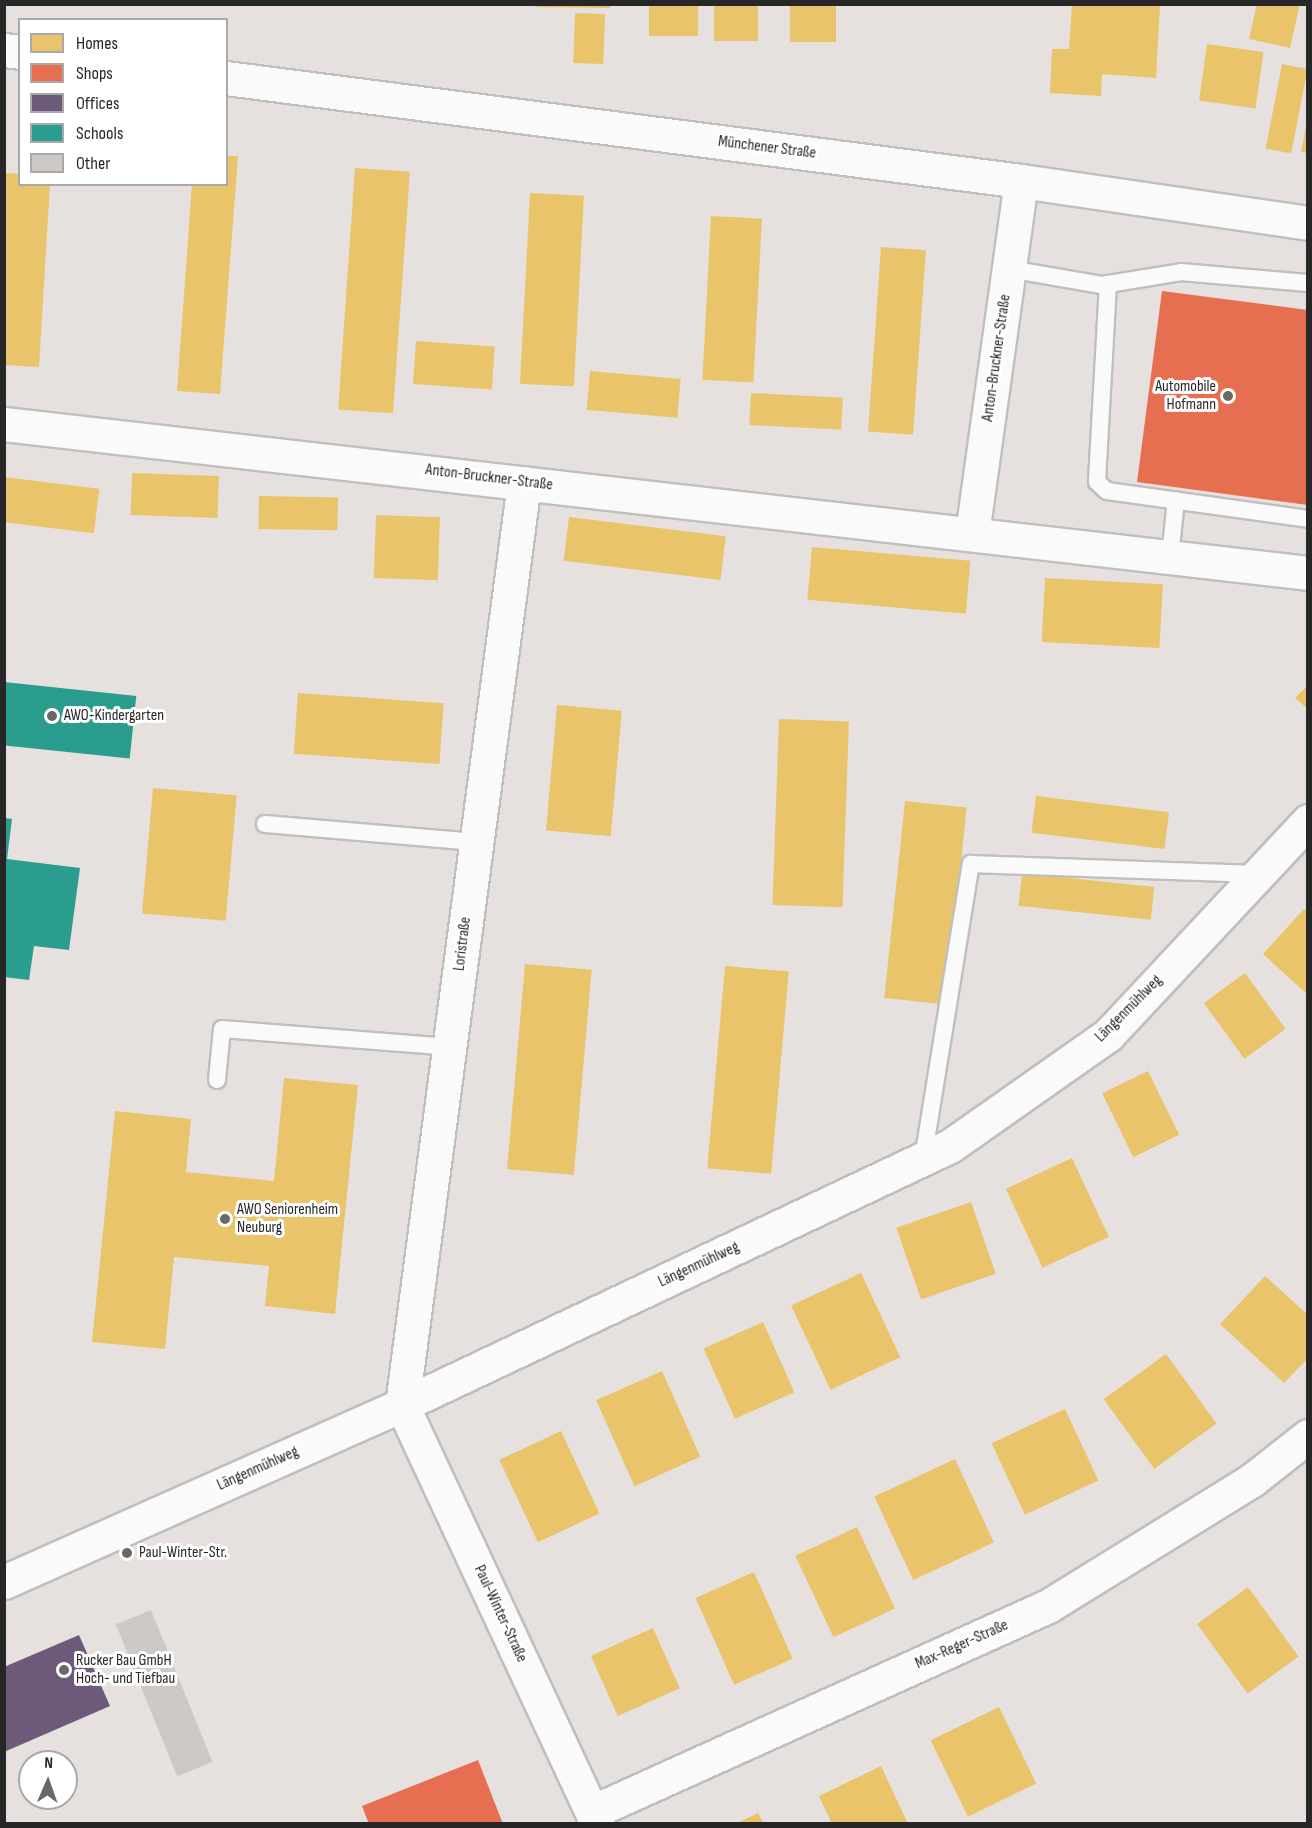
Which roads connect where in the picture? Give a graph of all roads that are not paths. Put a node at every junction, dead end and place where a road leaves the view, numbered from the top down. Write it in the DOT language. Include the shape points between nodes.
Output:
graph roads {
  1 [pos="228,78"];
  2 [pos="1022,181"];
  3 [pos="1308,224"];
  4 [pos="1009,269"];
  5 [pos="1308,283"];
  6 [pos="1108,284"];
  7 [pos="4,424"];
  8 [pos="524,483"];
  9 [pos="1176,500"];
  10 [pos="1308,519"];
  11 [pos="972,534"];
  12 [pos="1170,557"];
  13 [pos="1308,573"];
  14 [pos="1308,821"];
  15 [pos="265,824"];
  16 [pos="476,842"];
  17 [pos="1258,874"];
  18 [pos="449,1047"];
  19 [pos="217,1080"];
  20 [pos="922,1160"];
  21 [pos="402,1405"];
  22 [pos="1308,1436"];
  23 [pos="4,1582"];
  24 [pos="594,1818"];
  1 -- 2 [label="street, Münchener Straße"];
  2 -- 3 [label="street, Münchener Straße"];
  2 -- 4 [label="street, Anton-Bruckner-Straße"];
  4 -- 6 [label="lane"];
  4 -- 11 [label="street, Anton-Bruckner-Straße"];
  5 -- 6 [label="lane" via="1181,273"];
  6 -- 9 [label="lane" via="1097,483 1107,490"];
  7 -- 8 [label="street, Anton-Bruckner-Straße"];
  8 -- 11 [label="street, Anton-Bruckner-Straße"];
  8 -- 16 [label="street, Loristraße"];
  9 -- 10 [label="lane"];
  9 -- 12 [label="lane"];
  11 -- 12 [label="street, Anton-Bruckner-Straße"];
  12 -- 13 [label="street, Anton-Bruckner-Straße"];
  14 -- 17 [label="street, Längenmühlweg"];
  15 -- 16 [label="lane"];
  16 -- 18 [label="street, Loristraße"];
  17 -- 20 [label="street, Längenmühlweg" via="1108,1035 950,1146"];
  17 -- 20 [label="lane" via="971,864"];
  18 -- 19 [label="lane" via="222,1029"];
  18 -- 21 [label="street, Loristraße"];
  20 -- 21 [label="street, Längenmühlweg"];
  21 -- 23 [label="street, Längenmühlweg"];
  21 -- 24 [label="street, Paul-Winter-Straße"];
  22 -- 24 [label="street, Max-Reger-Straße" via="1252,1480 1048,1606"];
}
